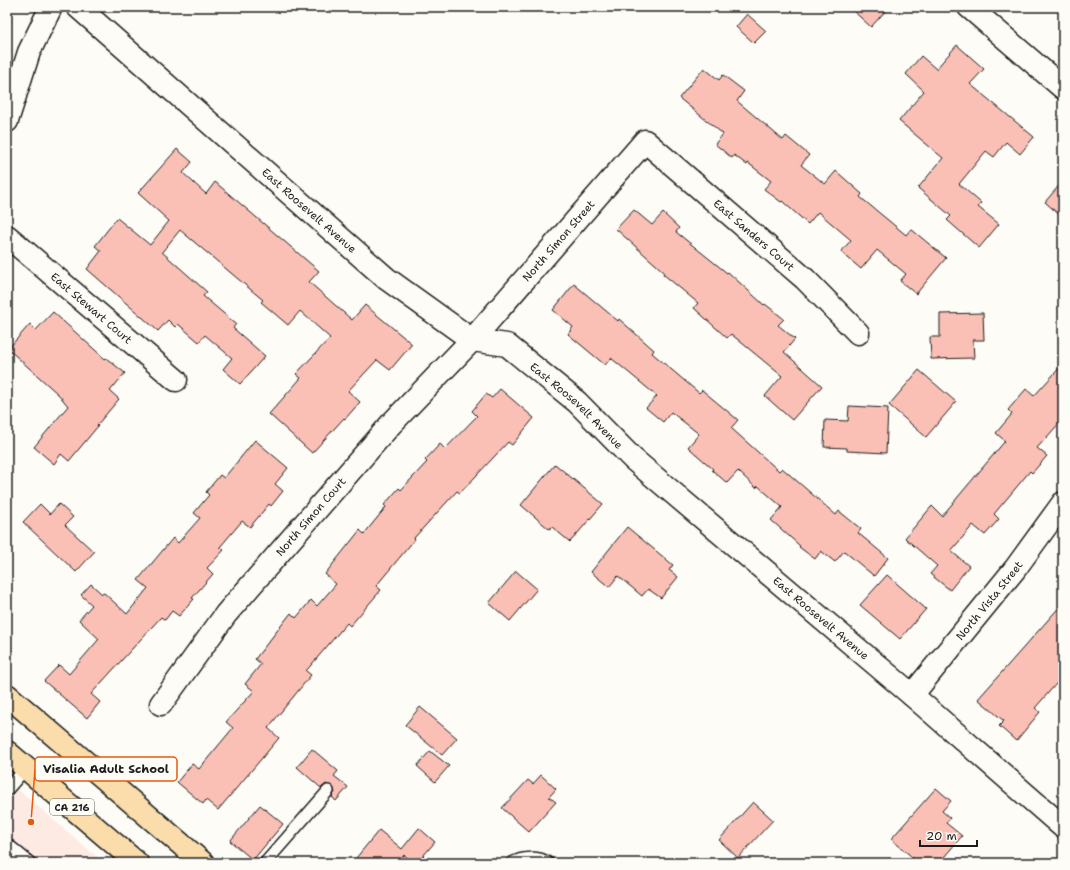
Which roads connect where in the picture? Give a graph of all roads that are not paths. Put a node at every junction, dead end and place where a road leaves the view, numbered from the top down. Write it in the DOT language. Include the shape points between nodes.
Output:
graph roads {
  1 [pos="51,7"];
  2 [pos="78,7"];
  3 [pos="969,7"];
  4 [pos="1063,88"];
  5 [pos="7,121"];
  6 [pos="645,141"];
  7 [pos="7,236"];
  8 [pos="858,333"];
  9 [pos="472,340"];
  10 [pos="176,380"];
  11 [pos="1063,503"];
  12 [pos="7,694"];
  13 [pos="912,695"];
  14 [pos="161,704"];
  15 [pos="7,752"];
  16 [pos="26,768"];
  17 [pos="7,790"];
  18 [pos="328,791"];
  19 [pos="1063,827"];
  20 [pos="7,844"];
  21 [pos="16,851"];
  22 [pos="7,862"];
  23 [pos="30,863"];
  24 [pos="138,863"];
  25 [pos="203,863"];
  26 [pos="265,863"];
  27 [pos="512,863"];
  28 [pos="548,863"];
  1 -- 5 [label="street" via="29,52"];
  2 -- 9 [label="street, East Roosevelt Avenue" via="387,279"];
  3 -- 4 [label="street"];
  6 -- 8 [label="street, East Sanders Court" via="805,279"];
  6 -- 9 [label="street, North Simon Street"];
  7 -- 10 [label="street, East Stewart Court"];
  9 -- 13 [label="street, East Roosevelt Avenue" via="507,345 578,402 633,459"];
  9 -- 14 [label="street, North Simon Court" via="391,424 226,614"];
  11 -- 13 [label="street, North Vista Street" via="1015,569"];
  12 -- 25 [label="main road"];
  13 -- 19 [label="street, East Roosevelt Avenue"];
  15 -- 16 [label="main road, CA 216"];
  16 -- 17 [label="lane"];
  16 -- 24 [label="main road, CA 216"];
  18 -- 26 [label="lane"];
  20 -- 21 [label="lane"];
  21 -- 22 [label="lane"];
  21 -- 23 [label="lane"];
  27 -- 28 [label="lane" via="520,859 543,859"];
}
